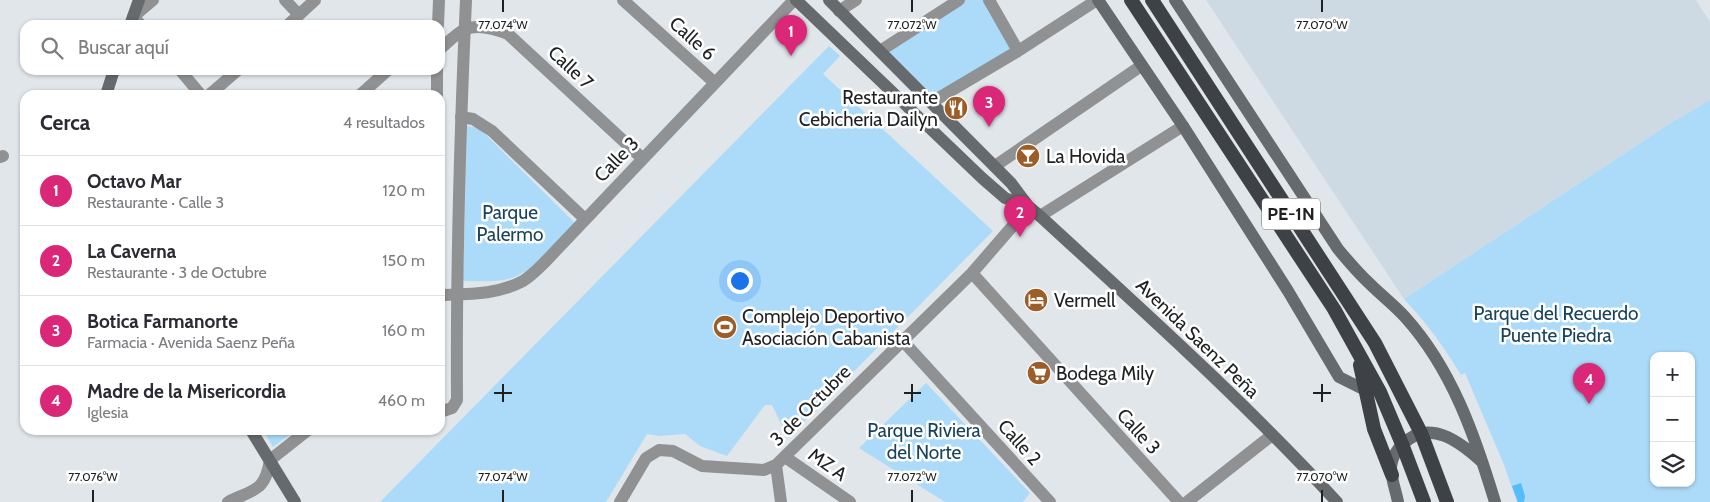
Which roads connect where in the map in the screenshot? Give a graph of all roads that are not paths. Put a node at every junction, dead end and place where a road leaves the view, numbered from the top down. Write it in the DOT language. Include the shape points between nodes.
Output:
graph roads {
  1 [pos="139,0"];
  2 [pos="153,0"];
  3 [pos="285,0"];
  4 [pos="314,0"];
  5 [pos="439,0"];
  6 [pos="466,0"];
  7 [pos="623,0"];
  8 [pos="795,0"];
  9 [pos="829,0"];
  10 [pos="856,0"];
  11 [pos="959,0"];
  12 [pos="989,0"];
  13 [pos="1097,0"];
  14 [pos="1131,0"];
  15 [pos="1152,0"];
  16 [pos="1175,0"];
  17 [pos="839,11"];
  18 [pos="300,15"];
  19 [pos="135,20"];
  20 [pos="137,20"];
  21 [pos="294,20"];
  22 [pos="438,20"];
  23 [pos="464,30"];
  24 [pos="445,45"];
  25 [pos="880,51"];
  26 [pos="1018,52"];
  27 [pos="1141,66"];
  28 [pos="112,75"];
  29 [pos="184,75"];
  30 [pos="232,75"];
  31 [pos="382,75"];
  32 [pos="437,75"];
  33 [pos="715,83"];
  34 [pos="108,90"];
  35 [pos="196,90"];
  36 [pos="215,90"];
  37 [pos="366,90"];
  38 [pos="437,90"];
  39 [pos="932,102"];
  40 [pos="461,116"];
  41 [pos="1183,126"];
  42 [pos="643,158"];
  43 [pos="995,166"];
  44 [pos="1029,207"];
  45 [pos="1040,216"];
  46 [pos="586,219"];
  47 [pos="972,273"];
  48 [pos="456,294"];
  49 [pos="445,295"];
  50 [pos="902,340"];
  51 [pos="1356,348"];
  52 [pos="1365,390"];
  53 [pos="445,410"];
  54 [pos="1422,433"];
  55 [pos="254,435"];
  56 [pos="302,435"];
  57 [pos="1272,435"];
  58 [pos="1402,444"];
  59 [pos="270,460"];
  60 [pos="780,461"];
  61 [pos="1483,462"];
  62 [pos="1392,475"];
  63 [pos="228,502"];
  64 [pos="295,502"];
  65 [pos="620,502"];
  66 [pos="781,502"];
  67 [pos="850,502"];
  68 [pos="1050,502"];
  69 [pos="1179,502"];
  70 [pos="1187,502"];
  71 [pos="1337,502"];
  72 [pos="1398,502"];
  73 [pos="1424,502"];
  74 [pos="1447,502"];
  75 [pos="1495,502"];
  1 -- 19 [label="main road"];
  2 -- 20 [label="street"];
  3 -- 18 [label="street"];
  4 -- 18 [label="street"];
  5 -- 22 [label="street"];
  6 -- 23 [label="street"];
  7 -- 33 [label="street, Calle 6"];
  8 -- 33 [label="street, Calle 3"];
  8 -- 44 [label="main road, Avenida Saenz Peña" via="982,178 1005,198"];
  9 -- 17 [label="main road, Avenida Saenz Peña"];
  10 -- 17 [label="street"];
  11 -- 25 [label="street"];
  12 -- 26 [label="street"];
  13 -- 26 [label="street"];
  13 -- 27 [label="main road"];
  14 -- 51 [label="highway, PE-1N" via="1334,309"];
  15 -- 54 [label="highway, PE-1N" via="1375,343"];
  16 -- 61 [label="main road" via="1338,249 1406,317 1436,358 1458,399"];
  17 -- 25 [label="main road, Avenida Saenz Peña"];
  18 -- 21 [label="street"];
  23 -- 24 [label="street"];
  23 -- 40 [label="street"];
  23 -- 42 [label="street, Calle 7" via="488,28 508,34"];
  25 -- 39 [label="main road, Avenida Saenz Peña"];
  26 -- 39 [label="street"];
  27 -- 41 [label="main road"];
  27 -- 43 [label="street"];
  28 -- 34 [label="main road"];
  29 -- 35 [label="street"];
  30 -- 36 [label="street"];
  31 -- 37 [label="street"];
  32 -- 38 [label="street"];
  33 -- 42 [label="street, Calle 3"];
  39 -- 43 [label="main road, Avenida Saenz Peña"];
  40 -- 46 [label="street" via="473,119 492,131"];
  40 -- 48 [label="street"];
  41 -- 45 [label="street"];
  41 -- 52 [label="main road" via="1339,377"];
  42 -- 46 [label="street, Calle 3"];
  43 -- 44 [label="main road, Avenida Saenz Peña"];
  44 -- 45 [label="main road, Avenida Saenz Peña"];
  44 -- 47 [label="street, 3 de Octubre"];
  45 -- 57 [label="main road, Avenida Saenz Peña" via="1187,351"];
  46 -- 48 [label="street, Calle 3" via="525,280 505,290"];
  47 -- 50 [label="street, 3 de Octubre"];
  47 -- 69 [label="street, Calle 3"];
  48 -- 49 [label="street, Calle 3"];
  48 -- 53 [label="street" via="457,400 452,408"];
  50 -- 60 [label="street, 3 de Octubre"];
  50 -- 68 [label="street, Calle 2"];
  51 -- 52 [label="highway"];
  51 -- 58 [label="highway, PE-1N" via="1380,392"];
  52 -- 62 [label="highway" via="1374,429"];
  54 -- 58 [label="main road"];
  54 -- 61 [label="main road" via="1453,439"];
  54 -- 74 [label="highway, PE-1N"];
  55 -- 59 [label="main road"];
  56 -- 59 [label="street"];
  57 -- 70 [label="street"];
  57 -- 71 [label="main road, Avenida Saenz Peña"];
  58 -- 62 [label="main road" via="1393,458"];
  58 -- 73 [label="highway, PE-1N"];
  59 -- 63 [label="street" via="262,486"];
  59 -- 64 [label="main road"];
  60 -- 65 [label="street, 3 de Octubre" via="764,470 702,466 673,451 659,450 646,458"];
  60 -- 66 [label="street"];
  60 -- 67 [label="street, MZ A"];
  61 -- 75 [label="main road"];
  62 -- 72 [label="main road"];
}
